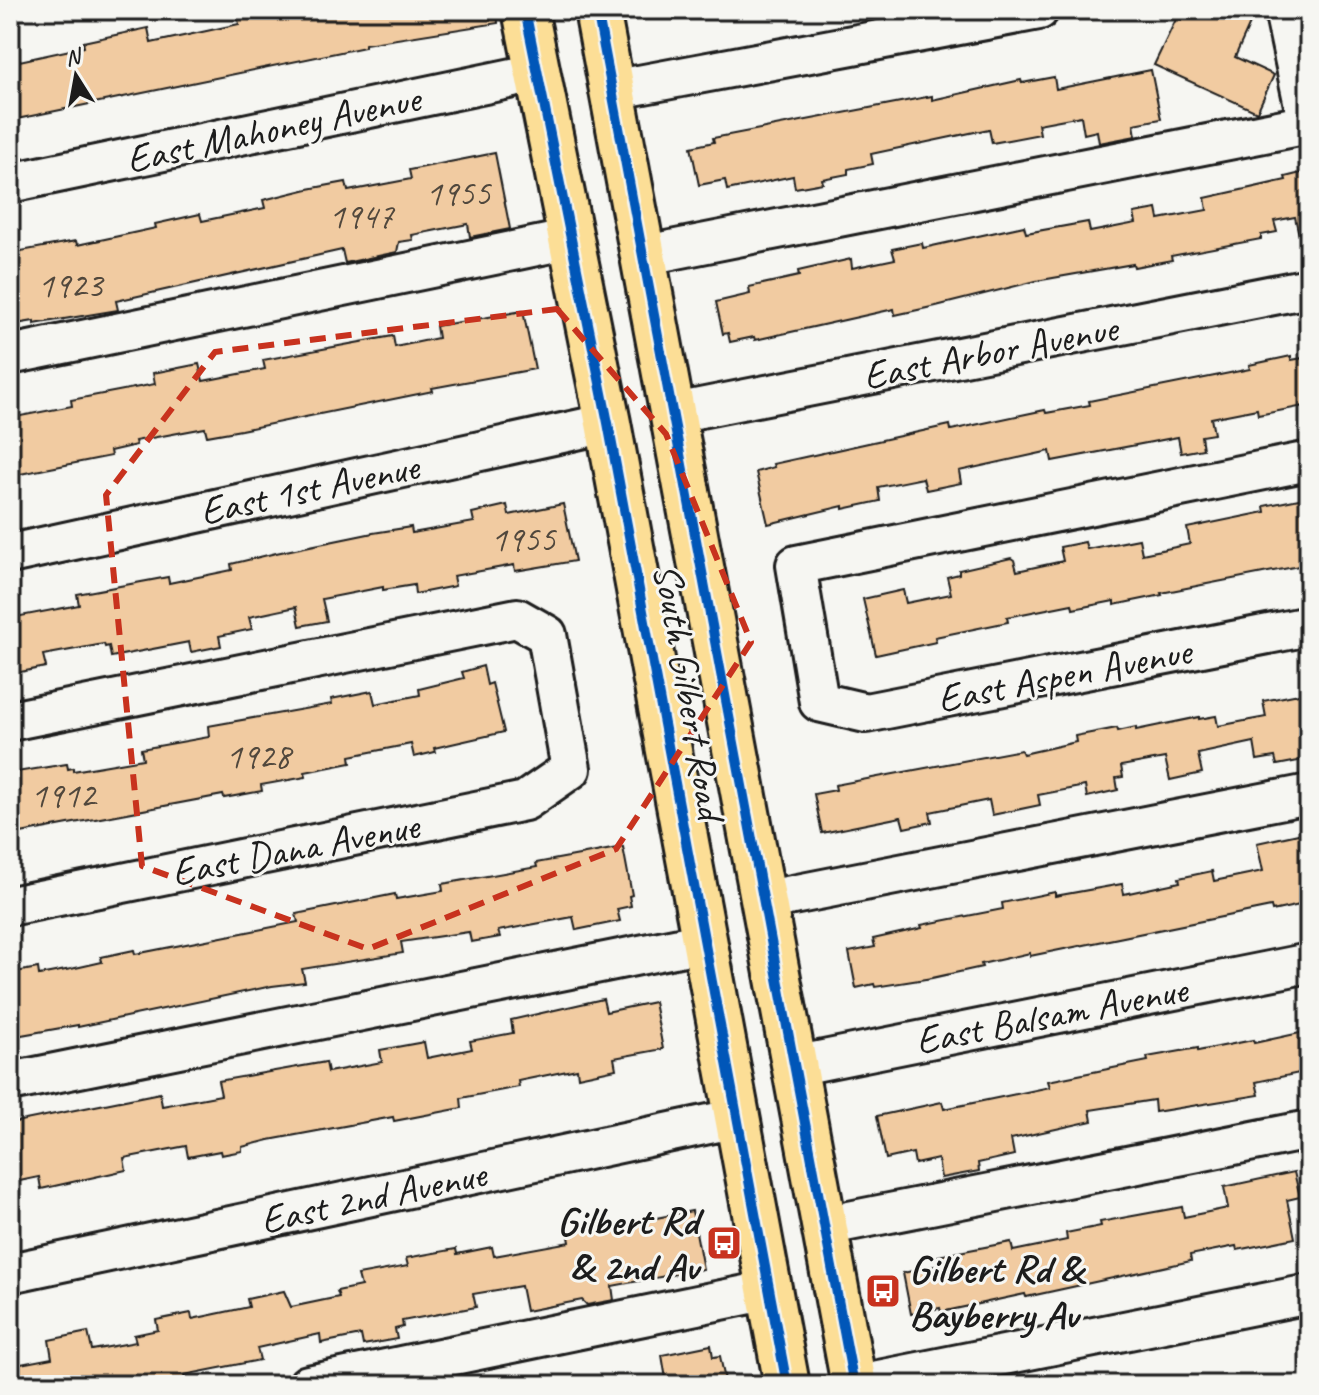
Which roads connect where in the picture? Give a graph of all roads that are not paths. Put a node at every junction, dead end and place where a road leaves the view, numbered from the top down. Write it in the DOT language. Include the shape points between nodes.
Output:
graph roads {
  1 [pos="525,10"];
  2 [pos="597,10"];
  3 [pos="1039,10"];
  4 [pos="1284,10"];
  5 [pos="537,73"];
  6 [pos="612,90"];
  7 [pos="1308,124"];
  8 [pos="10,183"];
  9 [pos="571,239"];
  10 [pos="641,256"];
  11 [pos="1309,288"];
  12 [pos="10,355"];
  13 [pos="670,414"];
  14 [pos="608,423"];
  15 [pos="1309,461"];
  16 [pos="10,554"];
  17 [pos="1309,626"];
  18 [pos="10,721"];
  19 [pos="1309,794"];
  20 [pos="762,901"];
  21 [pos="10,906"];
  22 [pos="704,942"];
  23 [pos="1309,963"];
  24 [pos="794,1066"];
  25 [pos="10,1082"];
  26 [pos="737,1118"];
  27 [pos="1309,1130"];
  28 [pos="824,1226"];
  29 [pos="10,1273"];
  30 [pos="770,1290"];
  31 [pos="1309,1294"];
  32 [pos="308,1385"];
  33 [pos="787,1385"];
  34 [pos="854,1385"];
  1 -- 5 [label="main road, South Gilbert Road"];
  2 -- 6 [label="main road, South Gilbert Road"];
  3 -- 6 [label="street"];
  4 -- 7 [label="street"];
  5 -- 8 [label="street, East Mahoney Avenue"];
  5 -- 9 [label="main road, South Gilbert Road"];
  6 -- 10 [label="main road, South Gilbert Road"];
  7 -- 10 [label="street"];
  9 -- 12 [label="street"];
  9 -- 14 [label="main road, South Gilbert Road"];
  10 -- 13 [label="main road, South Gilbert Road"];
  11 -- 13 [label="street, East Arbor Avenue"];
  13 -- 20 [label="main road, South Gilbert Road"];
  14 -- 16 [label="street, East 1st Avenue"];
  14 -- 22 [label="main road, South Gilbert Road"];
  15 -- 17 [label="street, East Aspen Avenue" via="796,565 819,702 866,713"];
  18 -- 21 [label="street, East Dana Avenue" via="517,618 547,635 571,769 525,801"];
  19 -- 20 [label="street"];
  20 -- 24 [label="main road, South Gilbert Road"];
  22 -- 25 [label="street"];
  22 -- 26 [label="main road, South Gilbert Road"];
  23 -- 24 [label="street, East Balsam Avenue"];
  24 -- 28 [label="main road, South Gilbert Road"];
  26 -- 29 [label="street, East 2nd Avenue"];
  26 -- 30 [label="main road, South Gilbert Road"];
  27 -- 28 [label="street"];
  28 -- 34 [label="main road, South Gilbert Road"];
  30 -- 32 [label="street"];
  30 -- 33 [label="main road, South Gilbert Road"];
  31 -- 34 [label="street"];
}
